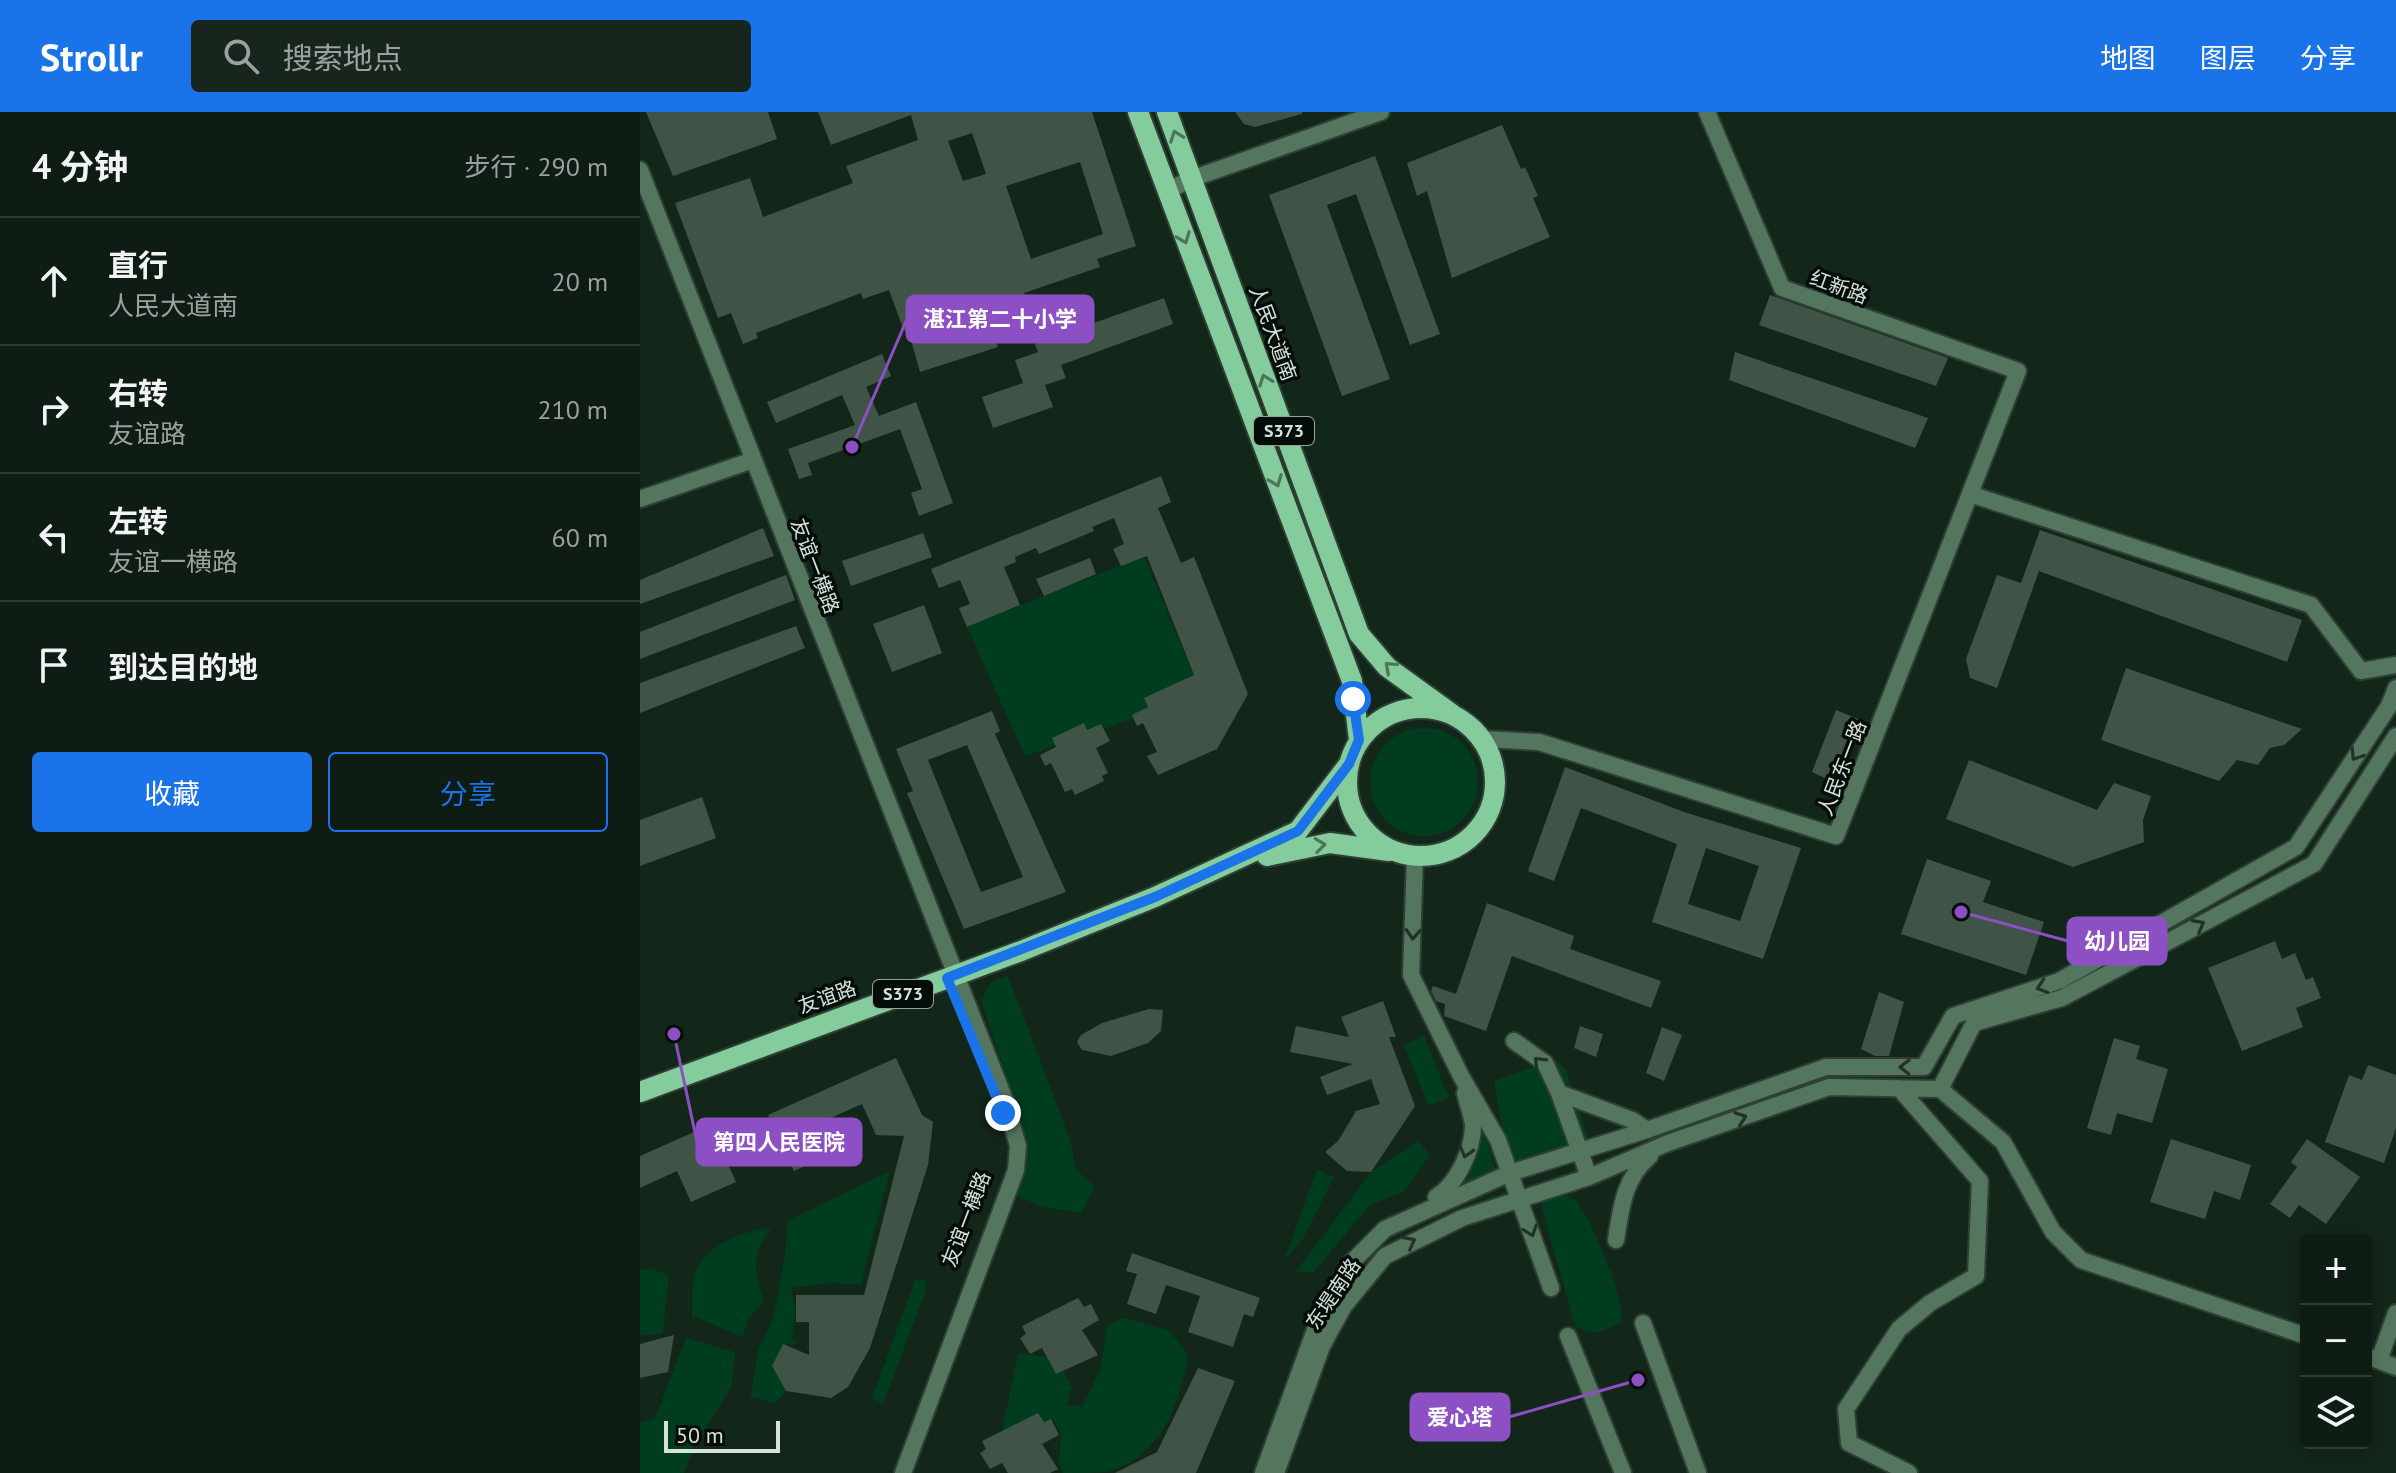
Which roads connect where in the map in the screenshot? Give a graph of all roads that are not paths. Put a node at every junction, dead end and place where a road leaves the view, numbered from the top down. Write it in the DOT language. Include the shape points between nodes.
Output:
graph roads {
  1 [pos="1138,112"];
  2 [pos="1167,112"];
  3 [pos="1381,112"];
  4 [pos="1707,112"];
  5 [pos="640,170"];
  6 [pos="1191,179"];
  7 [pos="1167,191"];
  8 [pos="2018,371"];
  9 [pos="753,460"];
  10 [pos="1970,494"];
  11 [pos="640,499"];
  12 [pos="2396,665"];
  13 [pos="2396,688"];
  14 [pos="1452,714"];
  15 [pos="2396,736"];
  16 [pos="1483,739"];
  17 [pos="1359,740"];
  18 [pos="1349,764"];
  19 [pos="1406,854"];
  20 [pos="1165,893"];
  21 [pos="950,977"];
  22 [pos="1514,1041"];
  23 [pos="1461,1076"];
  24 [pos="1899,1088"];
  25 [pos="1940,1089"];
  26 [pos="640,1092"];
  27 [pos="1559,1093"];
  28 [pos="1647,1130"];
  29 [pos="1668,1143"];
  30 [pos="1580,1151"];
  31 [pos="1510,1173"];
  32 [pos="1589,1177"];
  33 [pos="1520,1201"];
  34 [pos="1415,1212"];
  35 [pos="1616,1240"];
  36 [pos="1551,1288"];
  37 [pos="2396,1313"];
  38 [pos="1643,1323"];
  39 [pos="2300,1334"];
  40 [pos="1568,1336"];
  41 [pos="2372,1358"];
  42 [pos="2396,1367"];
  43 [pos="892,1473"];
  44 [pos="903,1473"];
  45 [pos="1263,1473"];
  46 [pos="1276,1473"];
  47 [pos="1623,1473"];
  48 [pos="1698,1473"];
  49 [pos="1909,1473"];
  1 -- 7 [label="main road, S373"];
  6 -- 2 [label="main road, 人民大道南 / S373, one-way"];
  3 -- 6 [label="street"];
  4 -- 8 [label="street, 红新路" via="1782,288"];
  5 -- 9 [label="street, 友谊一横路"];
  6 -- 7 [label="street"];
  14 -- 6 [label="main road, 人民大道南 / S373, one-way" via="1387,667 1359,634"];
  7 -- 17 [label="main road, S373, one-way" via="1352,681"];
  8 -- 10 [label="street, 人民东一路"];
  9 -- 11 [label="street"];
  9 -- 21 [label="street, 友谊一横路"];
  10 -- 12 [label="street" via="2311,605 2361,671"];
  10 -- 16 [label="street, 人民东一路" via="1836,836 1539,742"];
  13 -- 28 [label="street, 东堤南路, one-way" via="2296,847 2059,981 1953,1016 1924,1067 1826,1067"];
  14 -- 16 [label="main road, S373"];
  14 -- 17 [label="main road" via="1432,708 1401,711 1373,725"];
  25 -- 15 [label="street, one-way" via="1974,1023 2062,998 2314,864"];
  16 -- 19 [label="main road, S373" via="1496,785 1485,819 1461,845 1439,854"];
  17 -- 18 [label="main road, S373"];
  18 -- 19 [label="main road, S373" via="1351,807 1362,827 1378,842"];
  18 -- 20 [label="main road, 友谊路 / S373" via="1298,831"];
  20 -- 19 [label="main road, 友谊路 / S373, one-way" via="1301,847 1338,843"];
  19 -- 23 [label="street, one-way" via="1411,975"];
  20 -- 21 [label="main road, 友谊路 / S373"];
  21 -- 26 [label="main road, 友谊路 / S373"];
  21 -- 43 [label="street, 友谊一横路" via="1003,1113 1007,1168"];
  21 -- 44 [label="street, 友谊一横路" via="1005,1100 1018,1146 1016,1170"];
  27 -- 22 [label="street, one-way" via="1545,1063"];
  23 -- 31 [label="street" via="1498,1140"];
  23 -- 34 [label="street, one-way" via="1473,1126 1463,1162 1451,1187"];
  24 -- 25 [label="street, 东堤南路"];
  29 -- 24 [label="street, 东堤南路, one-way" via="1829,1087"];
  24 -- 49 [label="street" via="1980,1181 1976,1276 1899,1329 1846,1409 1849,1443"];
  25 -- 39 [label="street" via="2003,1142 2053,1232 2081,1260"];
  27 -- 28 [label="street"];
  27 -- 30 [label="street"];
  28 -- 30 [label="street, 东堤南路"];
  29 -- 32 [label="street, 东堤南路"];
  29 -- 35 [label="street" via="1636,1169 1623,1196"];
  30 -- 31 [label="street, 东堤南路"];
  30 -- 32 [label="street"];
  31 -- 33 [label="street"];
  31 -- 34 [label="street, 东堤南路"];
  32 -- 33 [label="street, 东堤南路"];
  33 -- 36 [label="street, one-way"];
  46 -- 33 [label="street, 东堤南路, one-way" via="1322,1346 1366,1275 1385,1256 1430,1232"];
  34 -- 45 [label="street, 东堤南路" via="1360,1250 1338,1281"];
  37 -- 41 [label="street"];
  38 -- 48 [label="street"];
  40 -- 47 [label="street"];
  41 -- 42 [label="street"];
}
